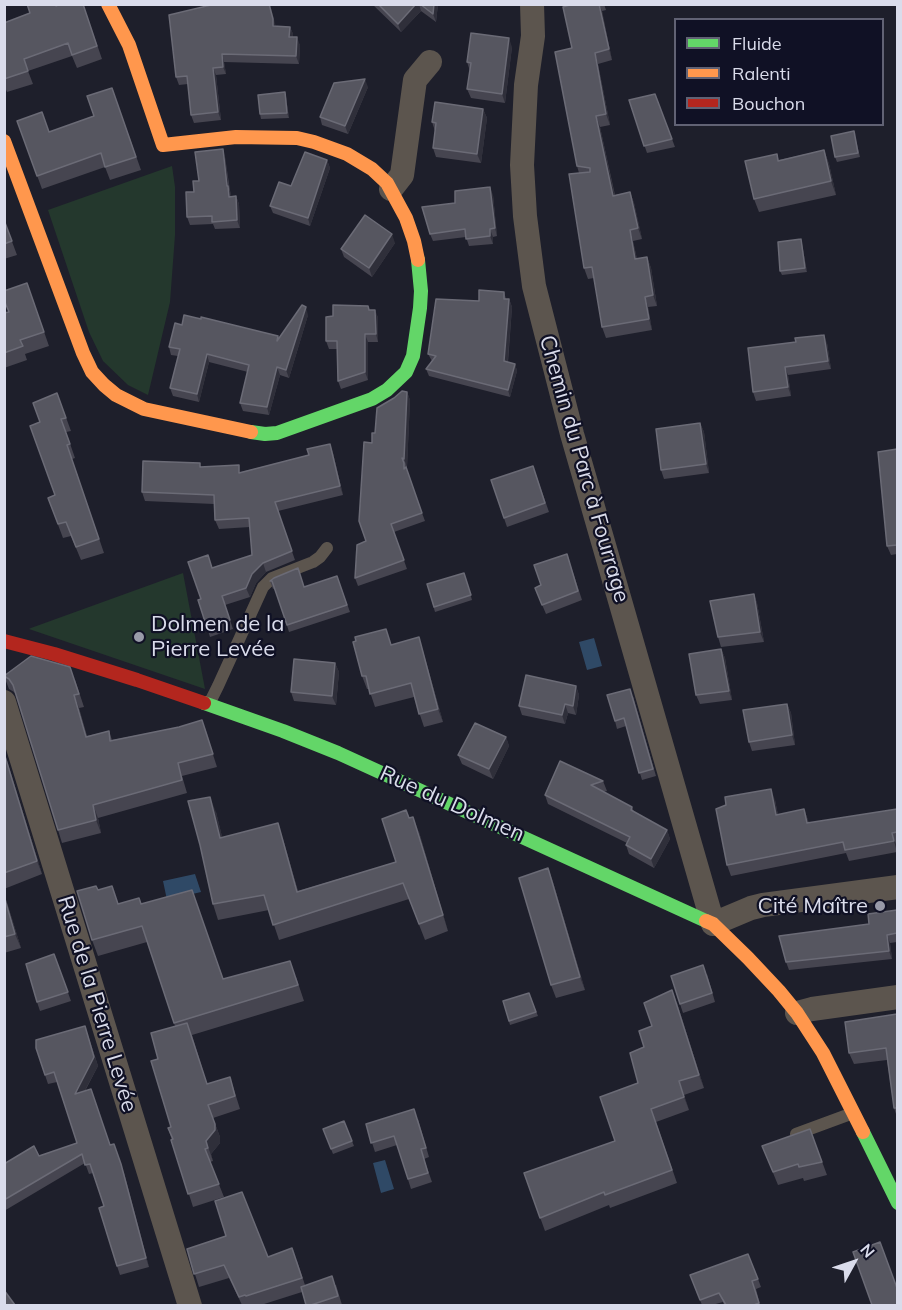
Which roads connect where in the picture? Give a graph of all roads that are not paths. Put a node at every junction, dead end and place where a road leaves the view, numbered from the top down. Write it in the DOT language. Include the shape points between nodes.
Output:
graph roads {
  1 [pos="108,4"];
  2 [pos="532,4"];
  3 [pos="430,62"];
  4 [pos="4,141"];
  5 [pos="391,189"];
  6 [pos="327,548"];
  7 [pos="4,641"];
  8 [pos="4,702"];
  9 [pos="208,705"];
  10 [pos="897,886"];
  11 [pos="713,924"];
  12 [pos="897,997"];
  13 [pos="796,1013"];
  14 [pos="854,1113"];
  15 [pos="780,1140"];
  16 [pos="897,1203"];
  17 [pos="190,1305"];
  1 -- 5 [label="street" via="129,45 163,145 236,137 297,138 347,154 372,169"];
  2 -- 11 [label="street, Chemin du Parc à Fourrage" via="522,165 534,286"];
  3 -- 5 [label="street" via="415,80 402,175"];
  4 -- 5 [label="street" via="92,372 116,395 144,409 265,434 372,399 406,372 413,356 422,291 414,241"];
  6 -- 9 [label="lane" via="313,562 272,578 263,587"];
  7 -- 9 [label="street, Rue du Dolmen" via="126,676"];
  8 -- 17 [label="street, Rue de la Pierre Levée"];
  9 -- 11 [label="street, Rue du Dolmen" via="338,753"];
  10 -- 11 [label="street" via="764,905"];
  11 -- 13 [label="street"];
  12 -- 13 [label="street"];
  13 -- 14 [label="street" via="823,1053"];
  14 -- 15 [label="lane"];
  14 -- 16 [label="street"];
}
